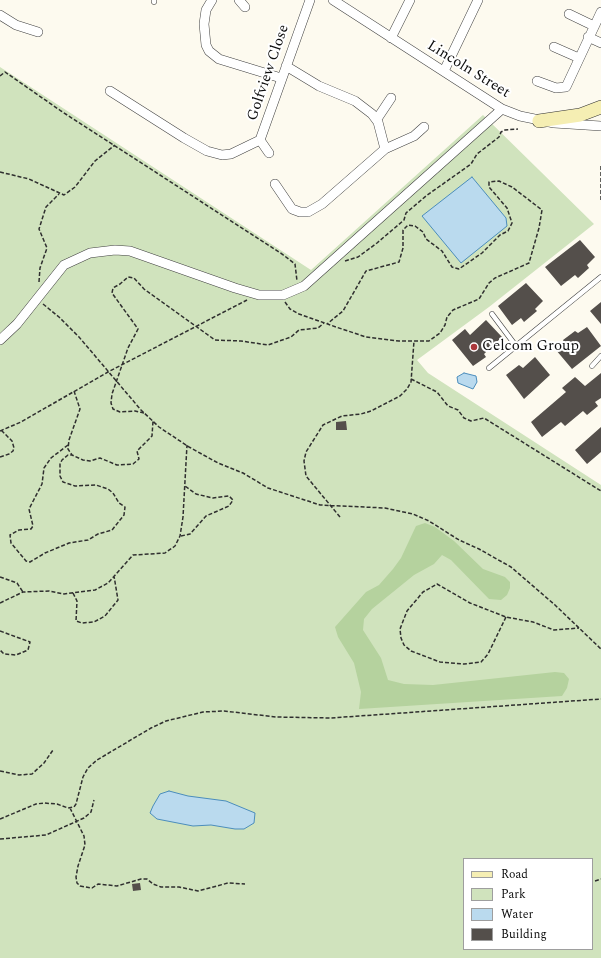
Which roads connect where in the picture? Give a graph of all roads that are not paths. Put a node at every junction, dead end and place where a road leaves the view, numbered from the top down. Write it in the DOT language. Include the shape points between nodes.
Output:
graph roads {
  1 [pos="212,0"];
  2 [pos="239,0"];
  3 [pos="310,0"];
  4 [pos="410,0"];
  5 [pos="478,0"];
  6 [pos="338,1"];
  7 [pos="245,7"];
  8 [pos="601,12"];
  9 [pos="569,14"];
  10 [pos="0,15"];
  11 [pos="594,26"];
  12 [pos="38,32"];
  13 [pos="588,37"];
  14 [pos="392,38"];
  15 [pos="601,43"];
  16 [pos="554,47"];
  17 [pos="579,58"];
  18 [pos="286,66"];
  19 [pos="444,71"];
  20 [pos="281,78"];
  21 [pos="537,81"];
  22 [pos="110,91"];
  23 [pos="391,98"];
  24 [pos="601,107"];
  25 [pos="502,109"];
  26 [pos="377,119"];
  27 [pos="539,121"];
  28 [pos="601,126"];
  29 [pos="424,127"];
  30 [pos="260,140"];
  31 [pos="385,149"];
  32 [pos="269,153"];
  33 [pos="275,184"];
  34 [pos="601,277"];
  35 [pos="492,314"];
  36 [pos="0,340"];
  37 [pos="516,346"];
  38 [pos="601,356"];
  39 [pos="592,366"];
  40 [pos="489,368"];
  1 -- 20 [label="street" via="206,10 204,24 209,51 219,59"];
  2 -- 7 [label="street"];
  3 -- 18 [label="street, Golfview Close"];
  4 -- 14 [label="street"];
  5 -- 19 [label="street"];
  6 -- 14 [label="street, Lincoln Street"];
  8 -- 11 [label="street"];
  9 -- 11 [label="street"];
  10 -- 12 [label="street"];
  11 -- 13 [label="street"];
  13 -- 15 [label="street"];
  13 -- 17 [label="street"];
  14 -- 19 [label="street, Lincoln Street"];
  16 -- 17 [label="street"];
  17 -- 21 [label="street" via="564,88 556,88"];
  18 -- 20 [label="street, Golfview Close"];
  18 -- 26 [label="street" via="319,86 355,101"];
  19 -- 25 [label="street, Lincoln Street"];
  20 -- 30 [label="street, Golfview Close"];
  22 -- 30 [label="street" via="207,151 222,155 231,154"];
  23 -- 26 [label="street"];
  24 -- 27 [label="main road" via="580,115"];
  25 -- 27 [label="street, Lincoln Street"];
  25 -- 36 [label="street" via="304,286 287,293 259,294 130,251 90,253 64,265 11,331"];
  26 -- 31 [label="street"];
  27 -- 28 [label="street, Lincoln Street"];
  29 -- 31 [label="street" via="414,136"];
  30 -- 32 [label="street, Golfview Close"];
  31 -- 33 [label="street" via="322,204 308,212 292,209"];
  34 -- 37 [label="lane"];
  35 -- 37 [label="lane"];
  37 -- 40 [label="lane"];
  38 -- 39 [label="lane"];
}
